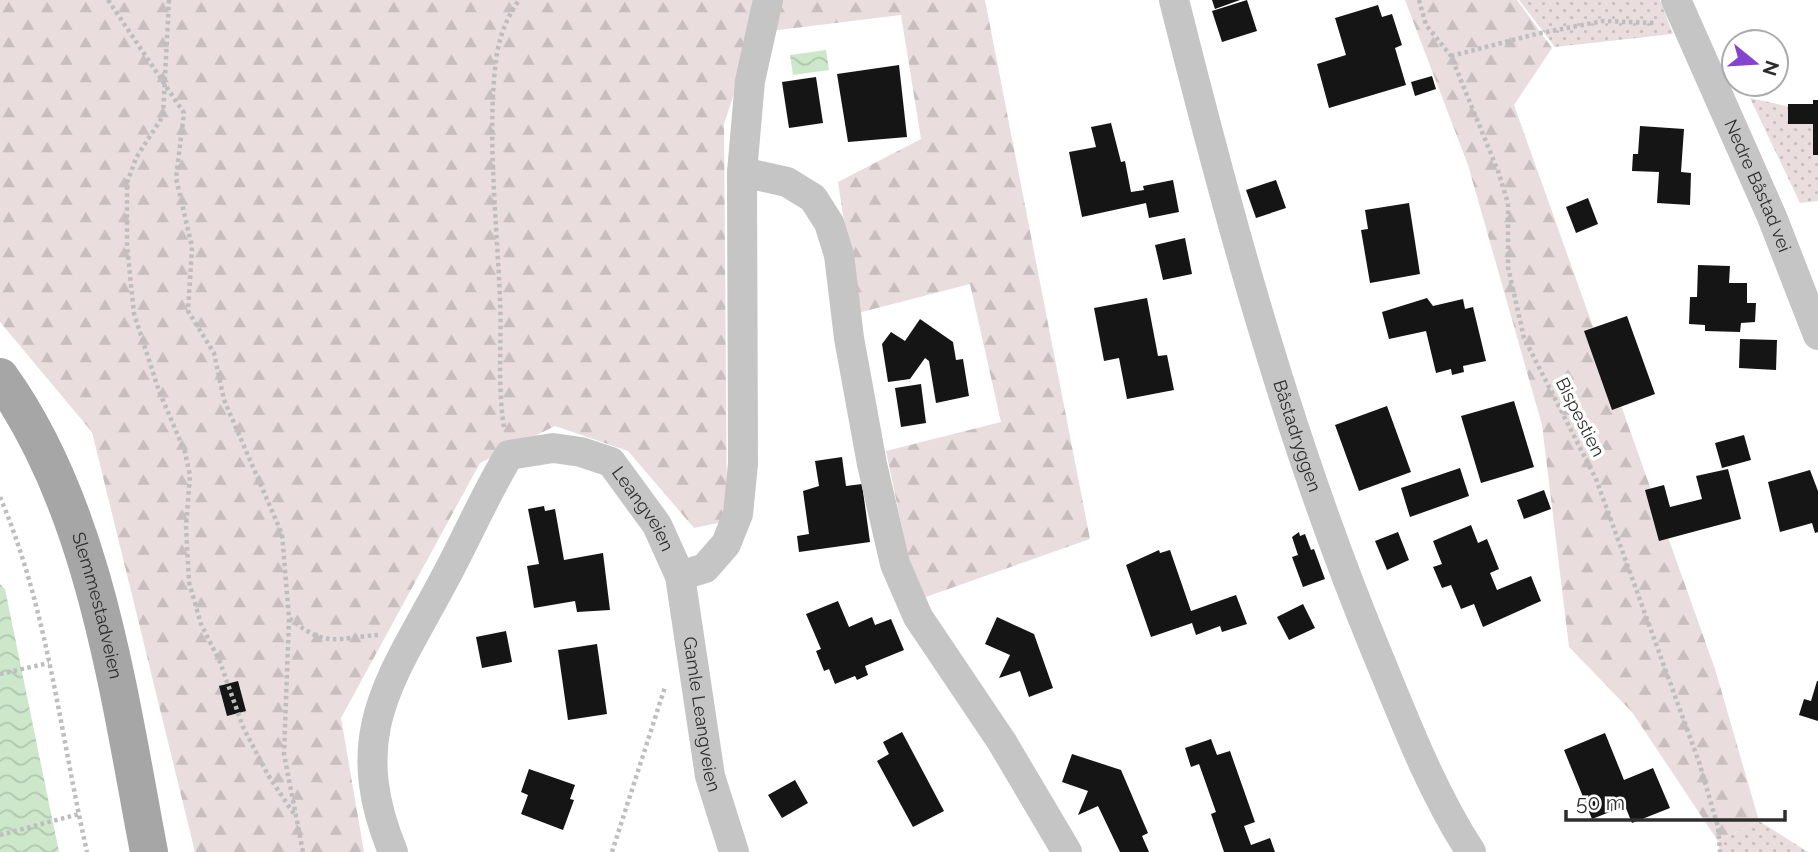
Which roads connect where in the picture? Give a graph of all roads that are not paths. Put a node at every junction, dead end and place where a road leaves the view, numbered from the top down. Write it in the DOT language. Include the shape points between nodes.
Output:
graph roads {
  1 [pos="768,0"];
  2 [pos="1174,0"];
  3 [pos="1681,12"];
  4 [pos="742,172"];
  5 [pos="1818,335"];
  6 [pos="0,377"];
  7 [pos="680,576"];
  8 [pos="149,852"];
  9 [pos="393,852"];
  10 [pos="734,852"];
  11 [pos="1067,852"];
  12 [pos="1471,852"];
  1 -- 4 [label="street" via="750,81"];
  2 -- 12 [label="street, Båstadryggen" via="1214,159 1291,422 1331,537 1405,719 1451,820"];
  3 -- 5 [label="street, Nedre Båstad vei" via="1772,217"];
  4 -- 7 [label="street" via="743,464 738,514 726,544 705,568"];
  4 -- 11 [label="street" via="788,182 813,198 829,223 839,255 849,338 895,564 918,617 1002,742"];
  6 -- 8 [label="main road, Slemmestadveien" via="50,460 82,545 121,707"];
  7 -- 9 [label="street, Leangveien" via="657,525 611,462 553,448 509,455 380,703 372,750 374,793"];
  7 -- 10 [label="street, Gamle Leangveien" via="710,776"];
}
